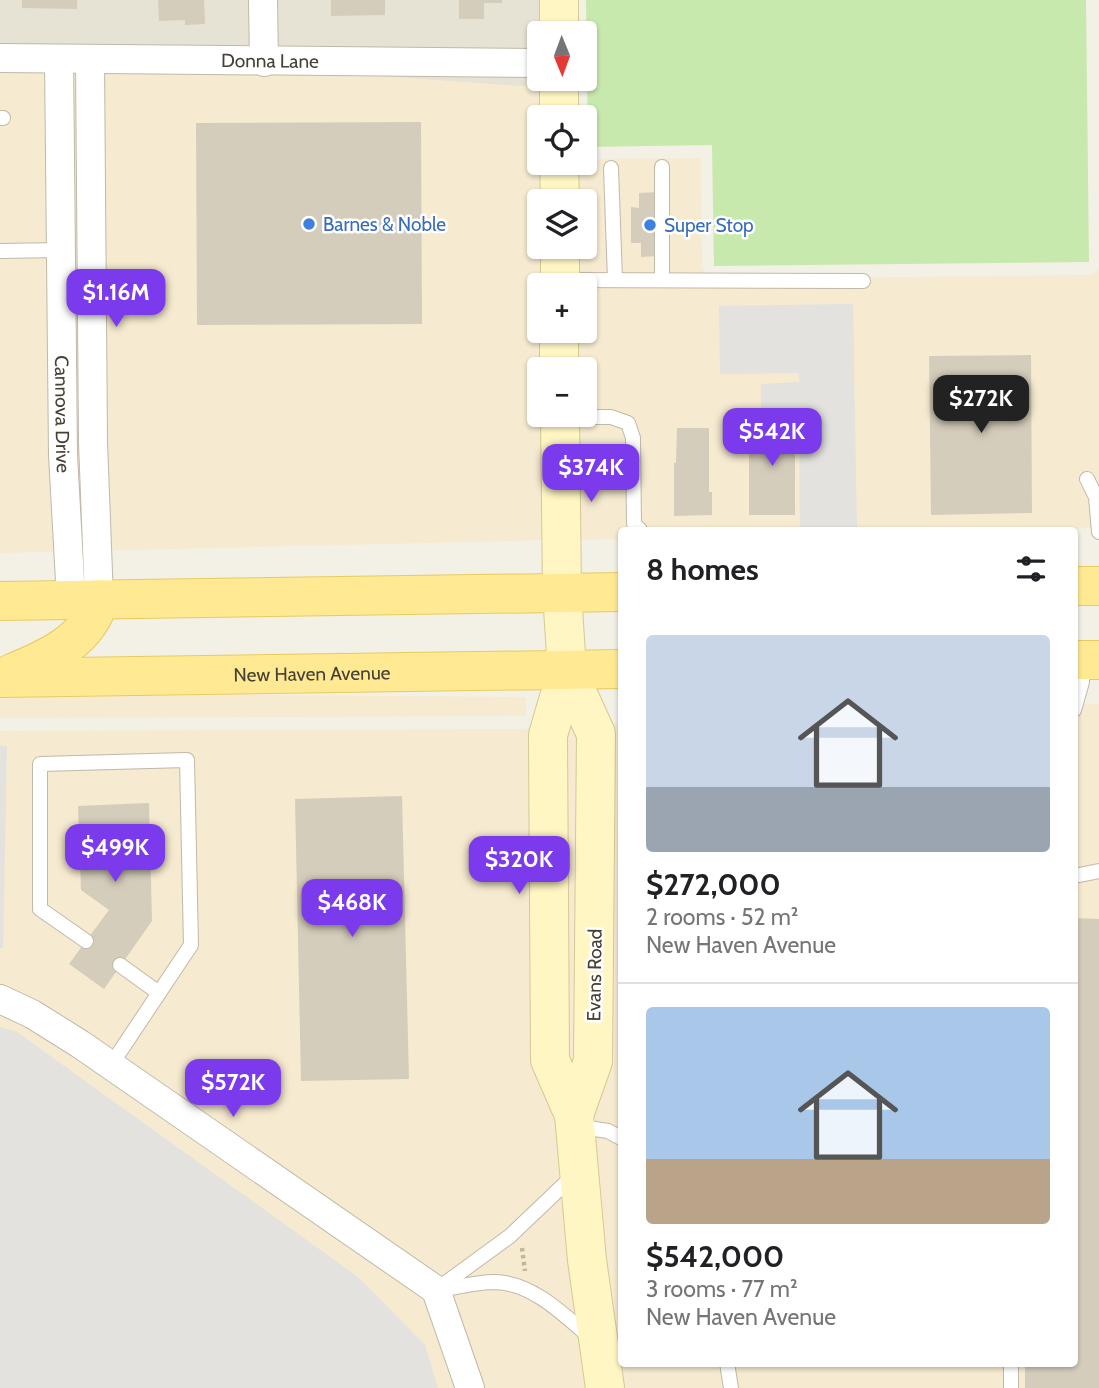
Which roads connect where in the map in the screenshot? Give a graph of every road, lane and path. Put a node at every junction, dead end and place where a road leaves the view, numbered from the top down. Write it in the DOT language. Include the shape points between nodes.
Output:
graph roads {
  1 [pos="263,0"];
  2 [pos="559,0"];
  3 [pos="559,21"];
  4 [pos="0,58"];
  5 [pos="59,59"];
  6 [pos="90,60"];
  7 [pos="264,62"];
  8 [pos="527,63"];
  9 [pos="662,167"];
  10 [pos="611,168"];
  11 [pos="61,250"];
  12 [pos="0,251"];
  13 [pos="559,271"];
  14 [pos="615,280"];
  15 [pos="662,280"];
  16 [pos="863,281"];
  17 [pos="597,416"];
  18 [pos="560,427"];
  19 [pos="1087,479"];
  20 [pos="637,527"];
  21 [pos="1099,532"];
  22 [pos="1078,586"];
  23 [pos="1099,586"];
  24 [pos="562,593"];
  25 [pos="618,593"];
  26 [pos="85,599"];
  27 [pos="0,601"];
  28 [pos="1085,660"];
  29 [pos="618,669"];
  30 [pos="567,670"];
  31 [pos="0,678"];
  32 [pos="1078,696"];
  33 [pos="1099,871"];
  34 [pos="1078,875"];
  35 [pos="86,941"];
  36 [pos="120,965"];
  37 [pos="159,993"];
  38 [pos="0,999"];
  39 [pos="111,1065"];
  40 [pos="575,1121"];
  41 [pos="618,1136"];
  42 [pos="579,1171"];
  43 [pos="521,1237"];
  44 [pos="526,1275"];
  45 [pos="436,1290"];
  46 [pos="598,1344"];
  47 [pos="728,1367"];
  48 [pos="1011,1367"];
  49 [pos="470,1388"];
  50 [pos="606,1388"];
  51 [pos="732,1388"];
  52 [pos="1011,1388"];
  1 -- 7 [label="street"];
  2 -- 3 [label="street"];
  4 -- 5 [label="street, Donna Lane"];
  5 -- 6 [label="street, Donna Lane"];
  5 -- 11 [label="street, Cannova Drive"];
  6 -- 7 [label="street, Donna Lane"];
  6 -- 26 [label="street, Cannova Drive" via="93,442"];
  7 -- 8 [label="street, Donna Lane"];
  9 -- 15 [label="lane"];
  10 -- 14 [label="lane"];
  11 -- 12 [label="lane"];
  11 -- 26 [label="street, Cannova Drive" via="63,455"];
  13 -- 14 [label="lane"];
  14 -- 15 [label="lane"];
  15 -- 16 [label="lane"];
  17 -- 20 [label="lane" via="628,423 634,438"];
  18 -- 24 [label="street"];
  19 -- 21 [label="lane" via="1096,497"];
  22 -- 23 [label="main road"];
  24 -- 25 [label="main road"];
  24 -- 26 [label="main road"];
  24 -- 30 [label="street"];
  26 -- 27 [label="main road"];
  26 -- 31 [label="main road" via="91,622 66,645"];
  28 -- 32 [label="lane"];
  29 -- 30 [label="main road, New Haven Avenue"];
  30 -- 31 [label="main road, New Haven Avenue"];
  30 -- 40 [label="street" via="548,735 550,1060"];
  33 -- 34 [label="lane"];
  35 -- 37 [label="lane" via="40,909 40,764 187,760 191,945"];
  36 -- 37 [label="lane"];
  37 -- 39 [label="lane"];
  38 -- 39 [label="street"];
  39 -- 45 [label="street"];
  40 -- 41 [label="lane"];
  40 -- 42 [label="street"];
  42 -- 45 [label="lane" via="510,1237"];
  42 -- 46 [label="street"];
  43 -- 44 [label="path"];
  45 -- 46 [label="lane" via="480,1283 514,1285 536,1294"];
  45 -- 49 [label="street"];
  46 -- 50 [label="street"];
  47 -- 51 [label="lane"];
  48 -- 52 [label="lane"];
}
